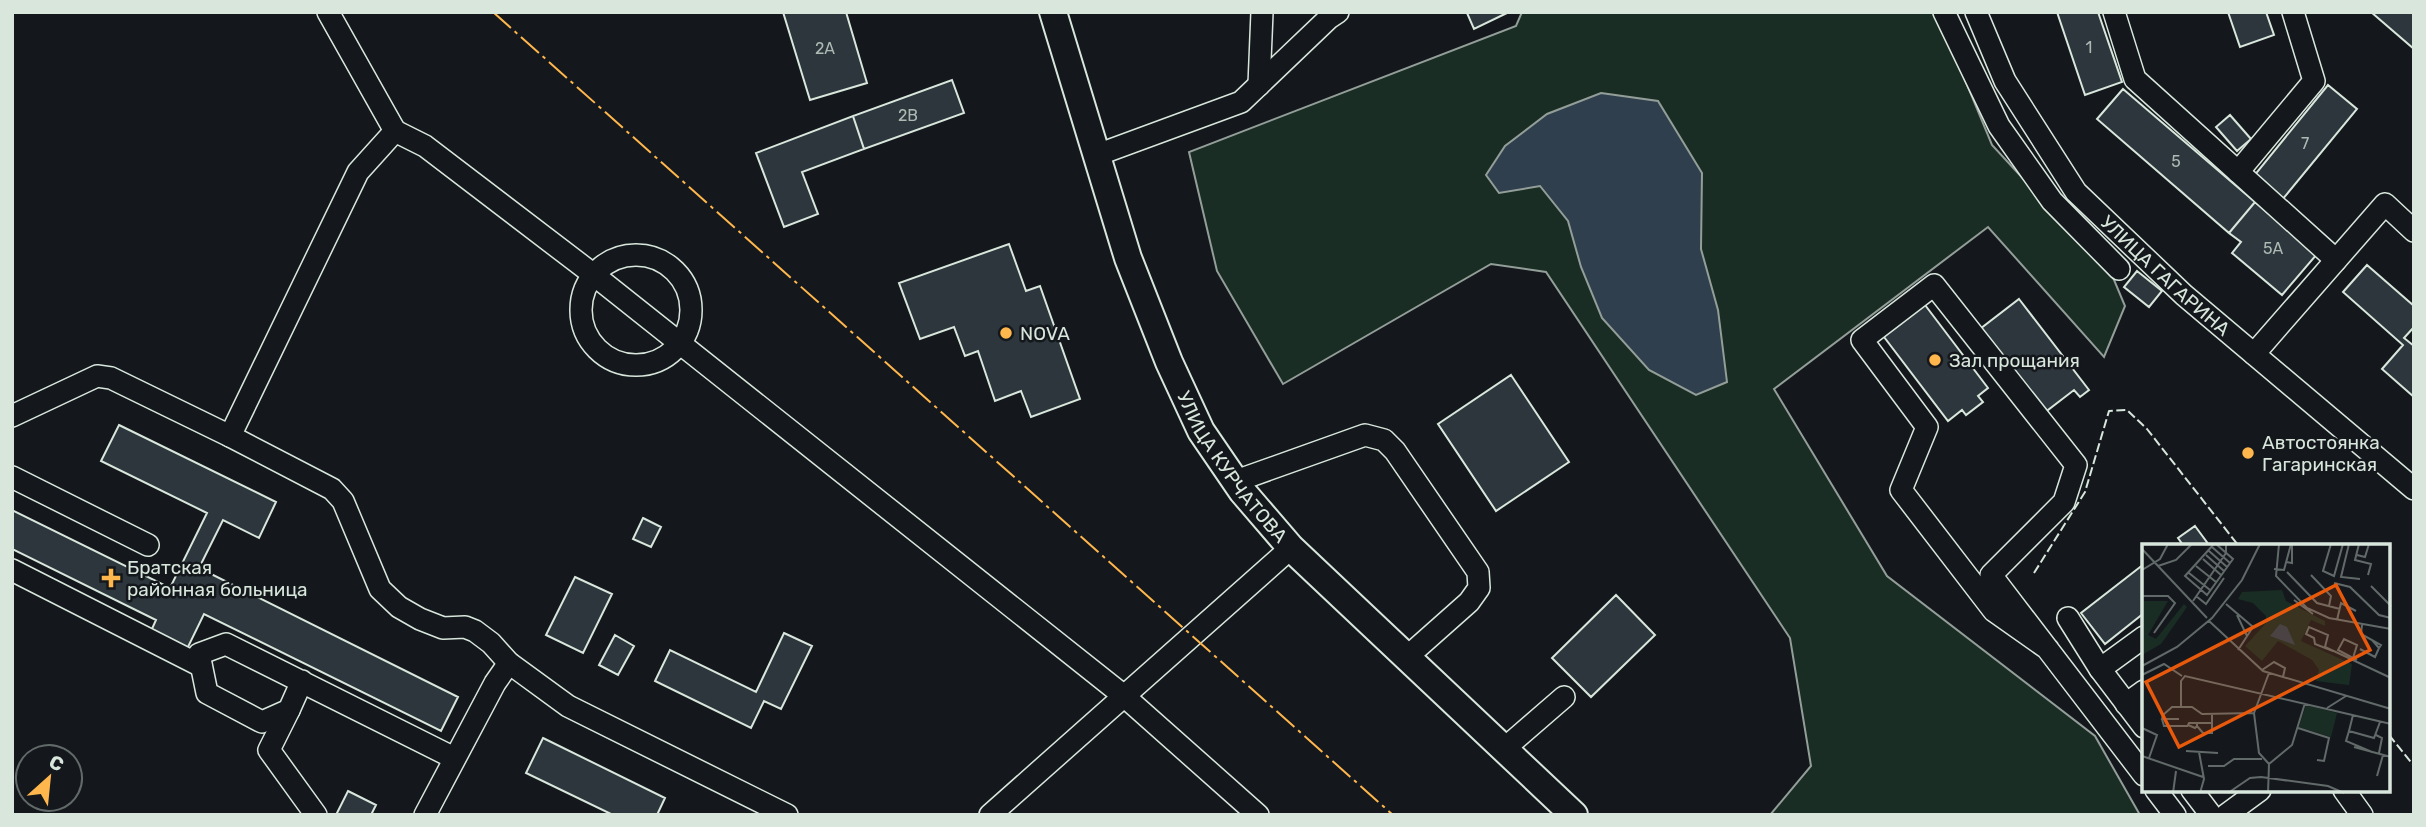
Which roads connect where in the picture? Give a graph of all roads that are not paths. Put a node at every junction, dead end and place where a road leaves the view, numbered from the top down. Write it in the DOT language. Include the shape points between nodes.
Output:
graph roads {
  1 [pos="328,12"];
  2 [pos="1053,12"];
  3 [pos="1262,12"];
  4 [pos="1338,12"];
  5 [pos="1944,12"];
  6 [pos="1976,12"];
  7 [pos="2114,12"];
  8 [pos="2292,12"];
  9 [pos="1259,85"];
  10 [pos="395,131"];
  11 [pos="1097,155"];
  12 [pos="2238,172"];
  13 [pos="2414,231"];
  14 [pos="2336,260"];
  15 [pos="2119,269"];
  16 [pos="594,275"];
  17 [pos="681,344"];
  18 [pos="2254,354"];
  19 [pos="12,416"];
  20 [pos="230,436"];
  21 [pos="12,477"];
  22 [pos="1236,481"];
  23 [pos="2414,489"];
  24 [pos="148,545"];
  25 [pos="1291,548"];
  26 [pos="12,570"];
  27 [pos="2068,618"];
  28 [pos="2142,638"];
  29 [pos="2048,649"];
  30 [pos="1407,657"];
  31 [pos="509,663"];
  32 [pos="201,666"];
  33 [pos="2100,669"];
  34 [pos="302,681"];
  35 [pos="2142,692"];
  36 [pos="1124,696"];
  37 [pos="1564,697"];
  38 [pos="2126,704"];
  39 [pos="289,710"];
  40 [pos="2142,724"];
  41 [pos="1504,748"];
  42 [pos="454,758"];
  43 [pos="2142,772"];
  44 [pos="2158,792"];
  45 [pos="2194,792"];
  46 [pos="2257,792"];
  47 [pos="2345,792"];
  48 [pos="316,815"];
  49 [pos="425,815"];
  50 [pos="787,815"];
  51 [pos="990,815"];
  52 [pos="1258,815"];
  53 [pos="1574,815"];
  54 [pos="2175,815"];
  55 [pos="2211,815"];
  56 [pos="2226,815"];
  57 [pos="2362,815"];
  1 -- 10 [label="street"];
  2 -- 11 [label="main road, УЛИЦА КУРЧАТОВА"];
  3 -- 9 [label="street"];
  4 -- 9 [label="street"];
  5 -- 15 [label="street" via="1999,126 2052,201"];
  6 -- 18 [label="street, УЛИЦА ГАГАРИНА" via="2004,81 2076,192"];
  7 -- 12 [label="street" via="2135,79"];
  8 -- 12 [label="street" via="2314,81"];
  9 -- 11 [label="street" via="1241,102"];
  10 -- 16 [label="street" via="425,146"];
  10 -- 20 [label="street" via="358,172"];
  11 -- 22 [label="main road, УЛИЦА КУРЧАТОВА" via="1128,258 1169,362 1201,431"];
  12 -- 14 [label="street"];
  13 -- 14 [label="street" via="2385,204"];
  14 -- 18 [label="street"];
  16 -- 17 [label="street"];
  16 -- 17 [label="street" via="627,256 653,257 676,271 692,307"];
  16 -- 17 [label="street" via="581,310 586,334 602,354 637,366 661,360"];
  17 -- 36 [label="street"];
  18 -- 23 [label="street, УЛИЦА ГАГАРИНА"];
  19 -- 20 [label="street" via="97,376 111,378"];
  20 -- 31 [label="street" via="332,489 343,502 380,589 399,607 443,628 475,631"];
  21 -- 24 [label="street"];
  22 -- 25 [label="main road, УЛИЦА КУРЧАТОВА"];
  22 -- 30 [label="street" via="1365,435 1384,440 1395,451 1478,572 1479,588"];
  25 -- 30 [label="main road, УЛИЦА КУРЧАТОВА"];
  25 -- 36 [label="street"];
  26 -- 32 [label="street"];
  27 -- 33 [label="street"];
  28 -- 33 [label="street"];
  29 -- 29 [label="street" via="1991,575 2064,502 2076,465 1934,285 1862,340 1927,427 1901,490 1994,611"];
  29 -- 43 [label="street"];
  30 -- 41 [label="main road, УЛИЦА КУРЧАТОВА"];
  31 -- 42 [label="street"];
  31 -- 50 [label="street" via="569,706"];
  32 -- 39 [label="street" via="207,693 262,722"];
  32 -- 42 [label="street" via="199,654 226,643"];
  33 -- 38 [label="street"];
  34 -- 39 [label="street"];
  35 -- 38 [label="street"];
  36 -- 51 [label="street"];
  36 -- 52 [label="street"];
  37 -- 41 [label="street"];
  38 -- 40 [label="street"];
  39 -- 48 [label="street" via="269,751"];
  41 -- 53 [label="main road, УЛИЦА КУРЧАТОВА"];
  42 -- 49 [label="street"];
  44 -- 54 [label="street"];
  45 -- 55 [label="street"];
  46 -- 56 [label="street"];
  47 -- 57 [label="street"];
}
